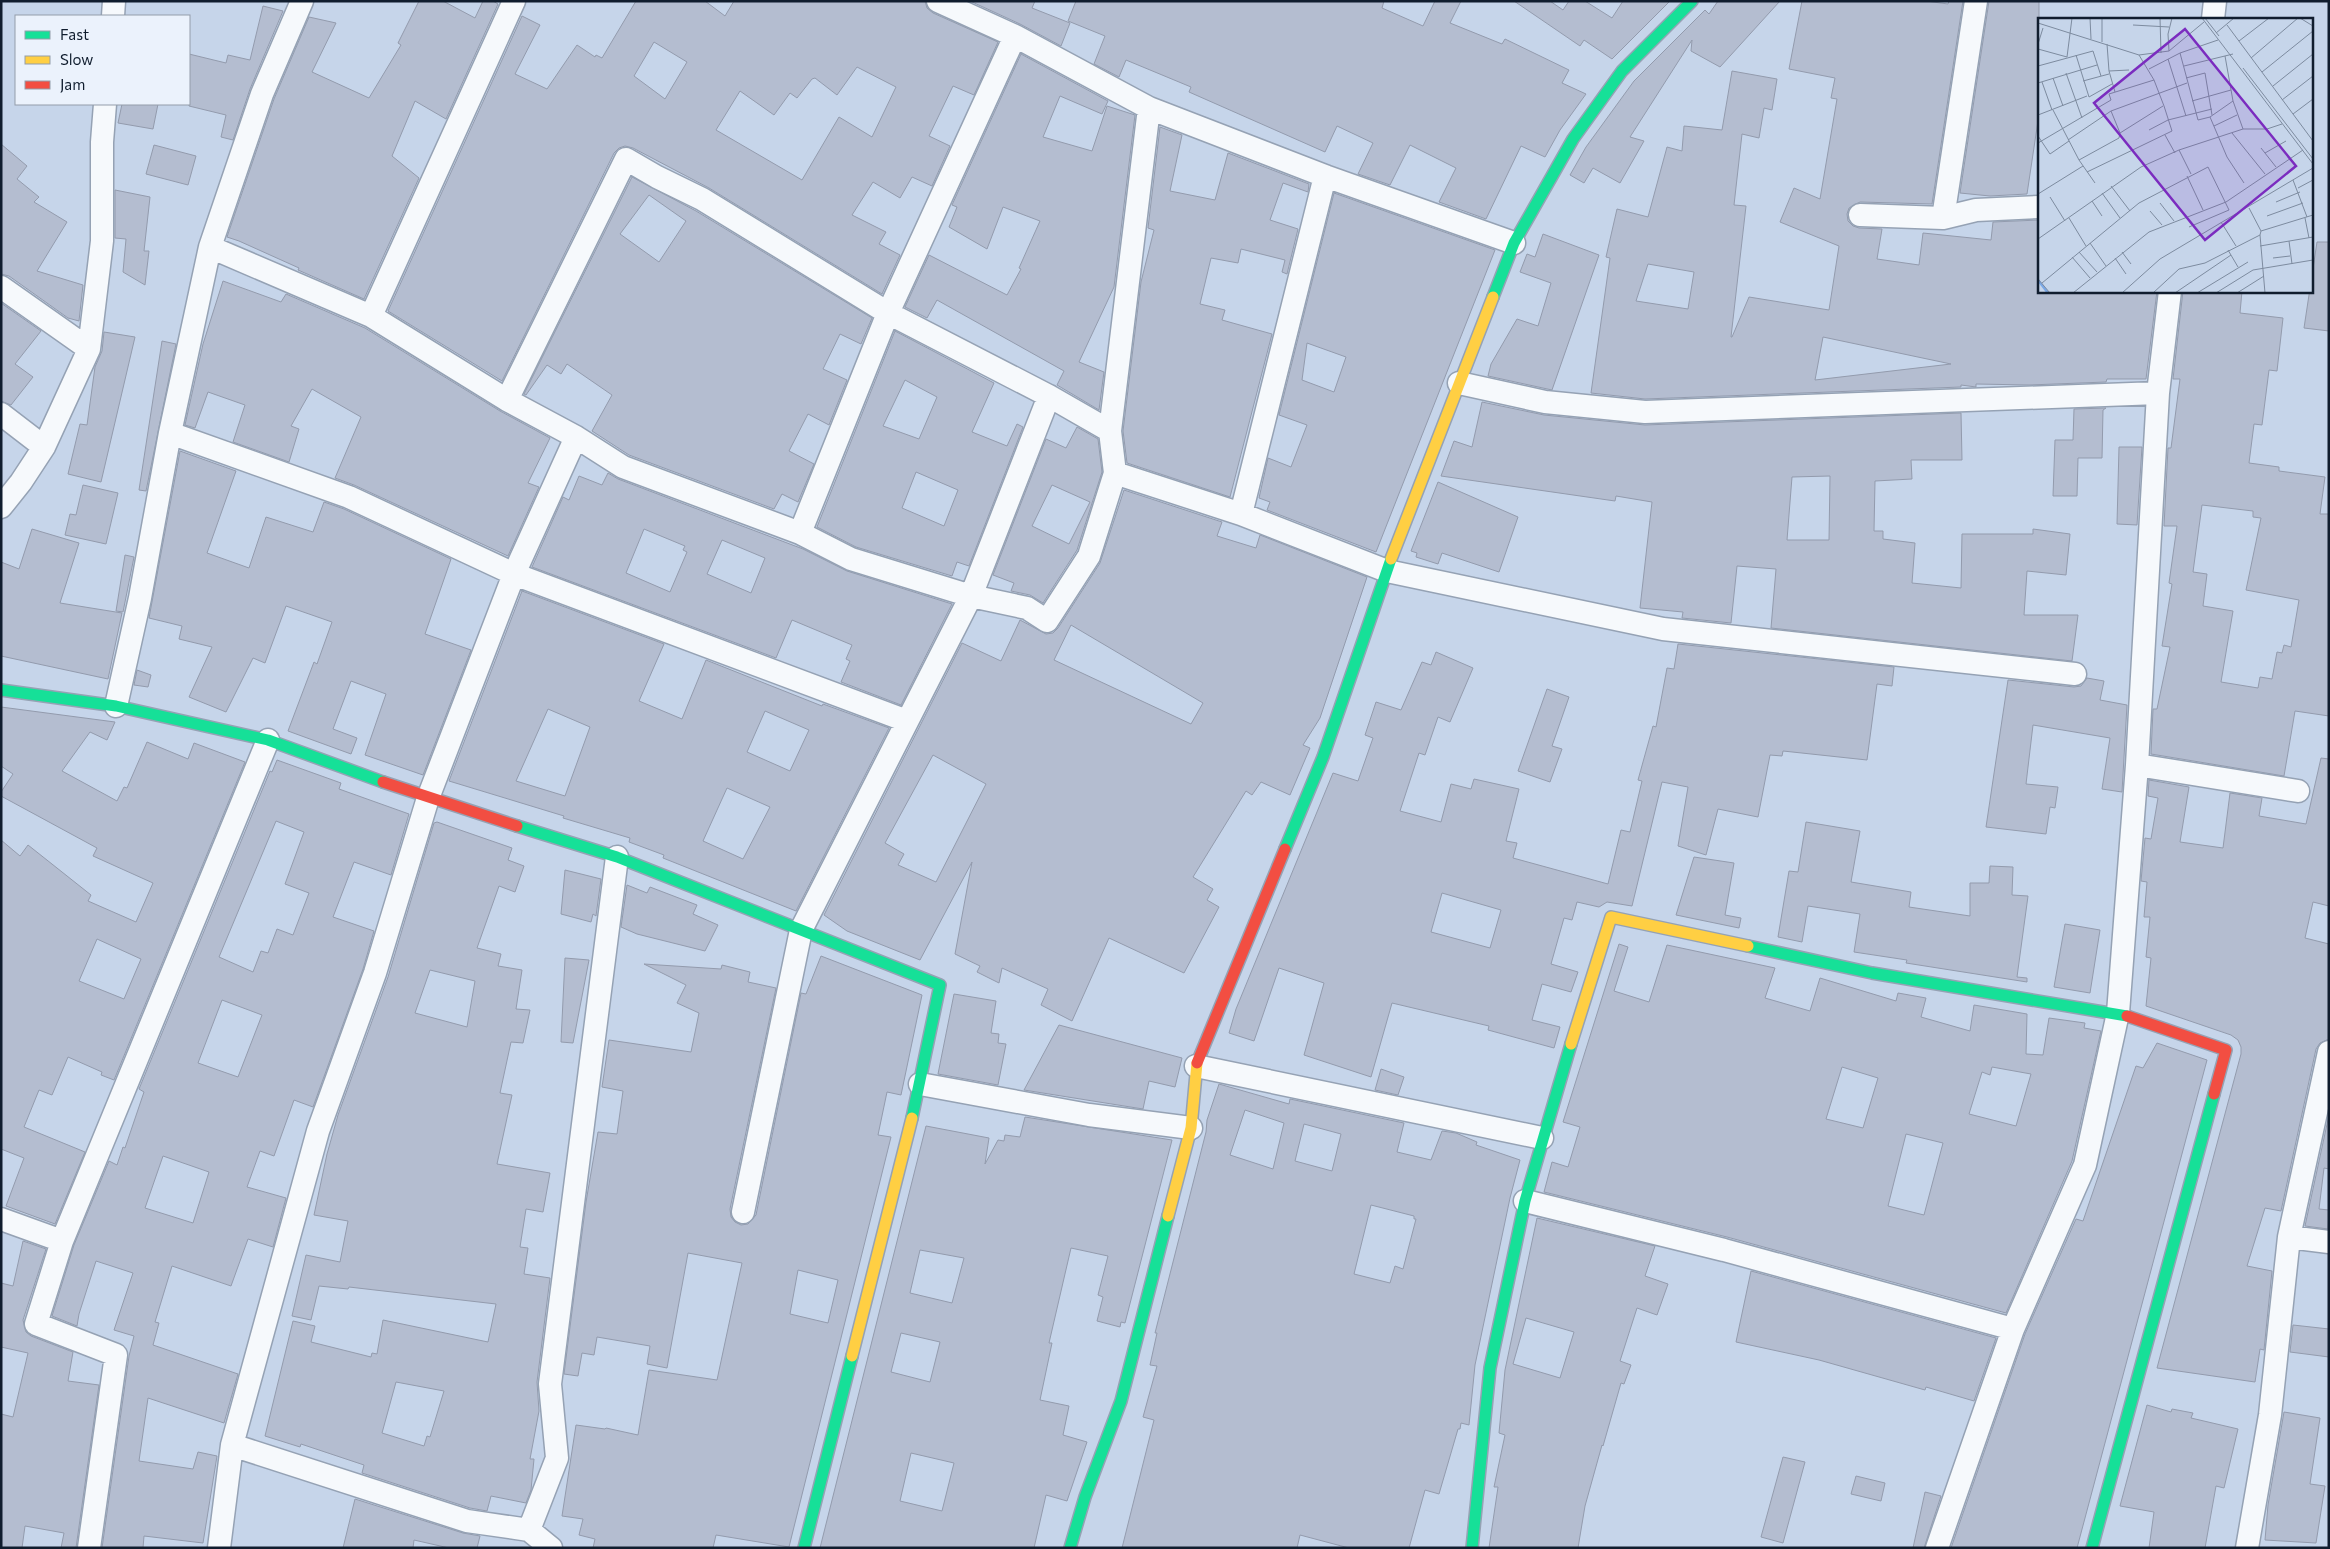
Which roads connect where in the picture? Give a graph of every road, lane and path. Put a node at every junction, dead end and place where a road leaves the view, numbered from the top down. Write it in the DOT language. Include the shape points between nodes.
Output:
graph roads {
  1 [pos="114,1"];
  2 [pos="302,1"];
  3 [pos="514,1"];
  4 [pos="938,1"];
  5 [pos="1692,1"];
  6 [pos="1976,1"];
  7 [pos="2215,1"];
  8 [pos="113,15"];
  9 [pos="2213,18"];
  10 [pos="1015,36"];
  11 [pos="105,105"];
  12 [pos="1149,108"];
  13 [pos="1325,176"];
  14 [pos="2038,207"];
  15 [pos="1860,215"];
  16 [pos="1943,218"];
  17 [pos="1514,243"];
  18 [pos="210,247"];
  19 [pos="1,287"];
  20 [pos="2170,292"];
  21 [pos="888,313"];
  22 [pos="370,316"];
  23 [pos="89,349"];
  24 [pos="1459,383"];
  25 [pos="2158,393"];
  26 [pos="1049,396"];
  27 [pos="506,400"];
  28 [pos="1,414"];
  29 [pos="1110,431"];
  30 [pos="170,433"];
  31 [pos="576,437"];
  32 [pos="44,447"];
  33 [pos="1115,473"];
  34 [pos="1,507"];
  35 [pos="1241,514"];
  36 [pos="800,533"];
  37 [pos="1387,571"];
  38 [pos="514,574"];
  39 [pos="971,596"];
  40 [pos="2075,674"];
  41 [pos="1,690"];
  42 [pos="116,706"];
  43 [pos="907,721"];
  44 [pos="268,740"];
  45 [pos="2137,765"];
  46 [pos="2298,791"];
  47 [pos="428,798"];
  48 [pos="617,856"];
  49 [pos="801,930"];
  50 [pos="2118,1013"];
  51 [pos="2329,1052"];
  52 [pos="1196,1066"];
  53 [pos="920,1084"];
  54 [pos="1191,1128"];
  55 [pos="1542,1138"];
  56 [pos="1525,1201"];
  57 [pos="743,1212"];
  58 [pos="1,1219"];
  59 [pos="2289,1237"];
  60 [pos="62,1242"];
  61 [pos="2329,1242"];
  62 [pos="2013,1328"];
  63 [pos="232,1445"];
  64 [pos="529,1530"];
  65 [pos="89,1548"];
  66 [pos="220,1548"];
  67 [pos="551,1548"];
  68 [pos="804,1548"];
  69 [pos="1070,1548"];
  70 [pos="1472,1548"];
  71 [pos="1938,1548"];
  72 [pos="2092,1548"];
  73 [pos="2247,1548"];
  1 -- 8 [label="street"];
  2 -- 18 [label="street" via="262,94"];
  3 -- 22 [label="street"];
  4 -- 10 [label="street"];
  5 -- 17 [label="street" via="1622,71 1573,139"];
  6 -- 16 [label="street"];
  7 -- 9 [label="street"];
  10 -- 12 [label="street"];
  10 -- 21 [label="street"];
  11 -- 23 [label="street" via="102,241"];
  12 -- 13 [label="street"];
  12 -- 29 [label="street"];
  13 -- 17 [label="street"];
  13 -- 35 [label="street"];
  14 -- 16 [label="street" via="1976,210"];
  15 -- 16 [label="street"];
  17 -- 24 [label="street"];
  18 -- 22 [label="street"];
  18 -- 30 [label="street"];
  19 -- 23 [label="street"];
  20 -- 25 [label="street"];
  21 -- 26 [label="street"];
  21 -- 27 [label="street" via="702,199 626,159"];
  21 -- 36 [label="street"];
  22 -- 27 [label="street"];
  23 -- 32 [label="street"];
  24 -- 25 [label="street" via="1544,402 1645,412"];
  24 -- 37 [label="street"];
  25 -- 45 [label="street"];
  26 -- 29 [label="street"];
  26 -- 39 [label="street"];
  27 -- 31 [label="street"];
  28 -- 32 [label="street"];
  29 -- 33 [label="street"];
  30 -- 38 [label="street" via="349,497"];
  30 -- 42 [label="street" via="140,598"];
  31 -- 36 [label="street" via="623,467"];
  31 -- 38 [label="street"];
  32 -- 34 [label="street"];
  33 -- 35 [label="street"];
  33 -- 39 [label="street" via="1089,556 1047,621 1028,608"];
  35 -- 37 [label="street"];
  36 -- 39 [label="street" via="851,559"];
  37 -- 40 [label="street" via="1663,629"];
  37 -- 52 [label="street" via="1323,757"];
  38 -- 43 [label="street"];
  38 -- 47 [label="street"];
  39 -- 43 [label="street"];
  41 -- 42 [label="street"];
  42 -- 44 [label="street"];
  43 -- 49 [label="street"];
  44 -- 47 [label="street"];
  44 -- 60 [label="street"];
  45 -- 46 [label="street"];
  45 -- 50 [label="street"];
  47 -- 48 [label="street"];
  47 -- 63 [label="street" via="375,972 318,1131"];
  48 -- 49 [label="street"];
  48 -- 64 [label="street" via="550,1384 557,1458"];
  49 -- 53 [label="street" via="940,985"];
  49 -- 57 [label="street"];
  50 -- 55 [label="street" via="1872,973 1611,918"];
  50 -- 62 [label="street" via="2085,1165"];
  50 -- 72 [label="street" via="2226,1050"];
  51 -- 59 [label="street"];
  52 -- 54 [label="street"];
  52 -- 55 [label="street"];
  53 -- 54 [label="street" via="1089,1115"];
  53 -- 68 [label="street"];
  54 -- 69 [label="street" via="1121,1401 1085,1497"];
  55 -- 56 [label="street"];
  56 -- 62 [label="street" via="1724,1250"];
  56 -- 70 [label="street" via="1490,1368"];
  58 -- 60 [label="street"];
  59 -- 61 [label="street"];
  59 -- 73 [label="street" via="2270,1415"];
  60 -- 65 [label="street" via="36,1324 116,1355"];
  62 -- 71 [label="street"];
  63 -- 64 [label="street" via="467,1521"];
  63 -- 66 [label="street"];
  64 -- 67 [label="street"];
}
